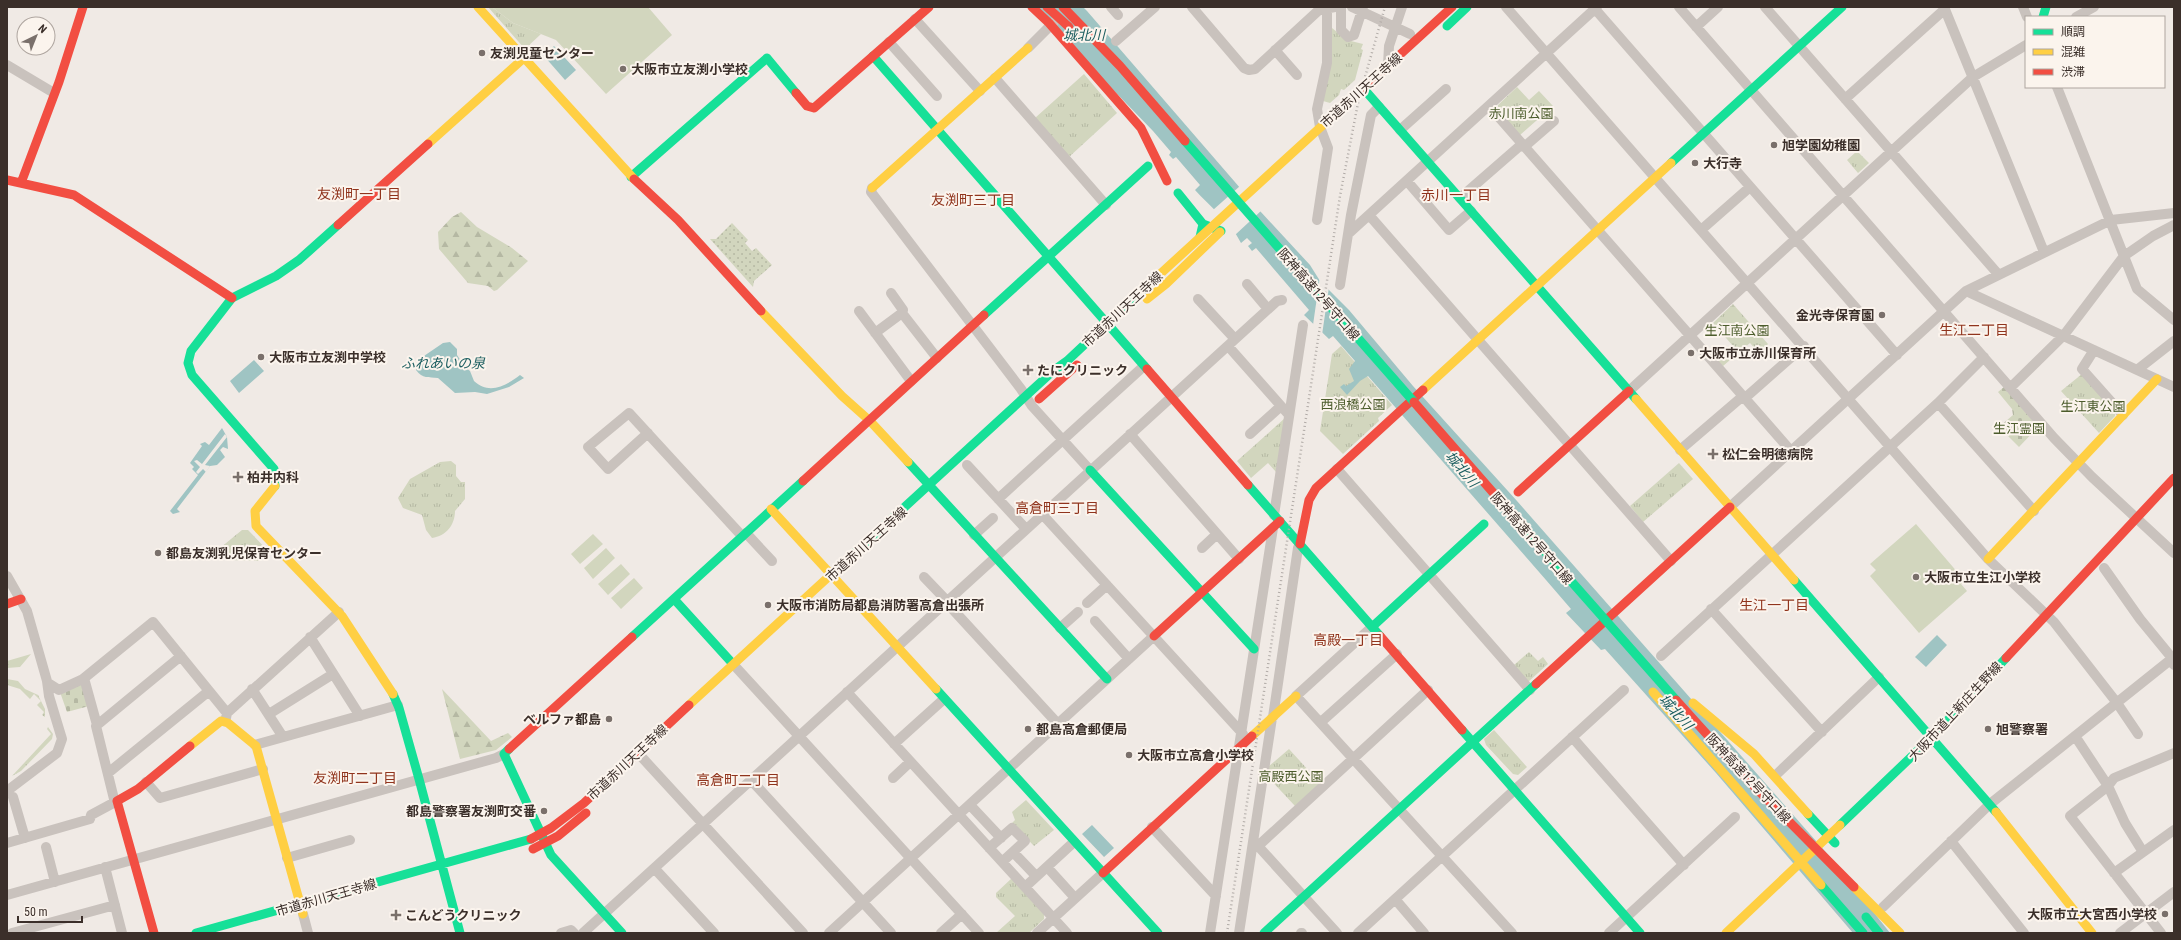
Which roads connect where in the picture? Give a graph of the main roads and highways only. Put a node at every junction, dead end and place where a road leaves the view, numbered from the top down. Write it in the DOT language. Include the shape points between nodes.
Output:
graph roads {
  1 [pos="83,7"];
  2 [pos="478,7"];
  3 [pos="929,7"];
  4 [pos="1032,7"];
  5 [pos="1047,7"];
  6 [pos="1063,7"];
  7 [pos="1452,7"];
  8 [pos="1467,7"];
  9 [pos="1842,7"];
  10 [pos="1439,33"];
  11 [pos="1028,48"];
  12 [pos="1096,55"];
  13 [pos="873,56"];
  14 [pos="524,58"];
  15 [pos="1379,87"];
  16 [pos="1363,88"];
  17 [pos="1367,98"];
  18 [pos="1339,124"];
  19 [pos="937,129"];
  20 [pos="1148,166"];
  21 [pos="631,177"];
  22 [pos="7,180"];
  23 [pos="1167,181"];
  24 [pos="21,183"];
  25 [pos="872,188"];
  26 [pos="1178,193"];
  27 [pos="1226,203"];
  28 [pos="1236,215"];
  29 [pos="1209,225"];
  30 [pos="1221,231"];
  31 [pos="1048,256"];
  32 [pos="1537,286"];
  33 [pos="232,298"];
  34 [pos="1106,323"];
  35 [pos="1110,333"];
  36 [pos="1082,360"];
  37 [pos="2157,379"];
  38 [pos="1629,392"];
  39 [pos="1396,398"];
  40 [pos="1028,409"];
  41 [pos="1411,415"];
  42 [pos="869,420"];
  43 [pos="970,462"];
  44 [pos="1090,470"];
  45 [pos="958,473"];
  46 [pos="2174,478"];
  47 [pos="930,485"];
  48 [pos="944,486"];
  49 [pos="1491,491"];
  50 [pos="1518,492"];
  51 [pos="936,493"];
  52 [pos="928,500"];
  53 [pos="1730,507"];
  54 [pos="771,509"];
  55 [pos="1276,521"];
  56 [pos="1484,524"];
  57 [pos="1300,544"];
  58 [pos="1988,559"];
  59 [pos="831,575"];
  60 [pos="1202,592"];
  61 [pos="22,599"];
  62 [pos="674,599"];
  63 [pos="7,604"];
  64 [pos="1589,618"];
  65 [pos="1620,622"];
  66 [pos="791,625"];
  67 [pos="1372,627"];
  68 [pos="1154,636"];
  69 [pos="1605,636"];
  70 [pos="2029,648"];
  71 [pos="1254,649"];
  72 [pos="1656,656"];
  73 [pos="733,664"];
  74 [pos="1662,668"];
  75 [pos="1107,679"];
  76 [pos="731,681"];
  77 [pos="1647,685"];
  78 [pos="1296,696"];
  79 [pos="1686,696"];
  80 [pos="1245,736"];
  81 [pos="1932,737"];
  82 [pos="1473,742"];
  83 [pos="1239,748"];
  84 [pos="1936,748"];
  85 [pos="653,752"];
  86 [pos="1748,780"];
  87 [pos="540,834"];
  88 [pos="1844,835"];
  89 [pos="1826,838"];
  90 [pos="1785,844"];
  91 [pos="544,845"];
  92 [pos="1833,845"];
  93 [pos="526,852"];
  94 [pos="443,864"];
  95 [pos="456,871"];
  96 [pos="1103,873"];
  97 [pos="1803,874"];
  98 [pos="444,875"];
  99 [pos="1830,876"];
  100 [pos="432,878"];
  101 [pos="315,911"];
  102 [pos="1861,911"];
  103 [pos="299,912"];
  104 [pos="154,933"];
  105 [pos="196,933"];
  106 [pos="460,933"];
  107 [pos="622,933"];
  108 [pos="1158,933"];
  109 [pos="1264,933"];
  110 [pos="1640,933"];
  111 [pos="1726,933"];
  112 [pos="1850,933"];
  113 [pos="1863,933"];
  114 [pos="1879,933"];
  115 [pos="1900,933"];
  116 [pos="2092,933"];
  1 -- 24 [label="main road"];
  2 -- 14 [label="main road"];
  3 -- 13 [label="main road"];
  4 -- 23 [label="main road, bridge" via="1141,128 1150,144 1155,162"];
  5 -- 12 [label="main road, bridge"];
  6 -- 49 [label="main road, 阪神高速12号守口線, bridge" via="1104,48"];
  7 -- 16 [label="main road, 市道赤川天王寺線"];
  8 -- 10 [label="main road"];
  9 -- 32 [label="main road"];
  11 -- 19 [label="main road"];
  13 -- 19 [label="main road"];
  13 -- 21 [label="main road" via="812,108 807,106 767,58"];
  14 -- 21 [label="main road"];
  14 -- 33 [label="main road" via="299,260 276,276"];
  15 -- 17 [label="main road, 市道赤川天王寺線"];
  16 -- 17 [label="main road"];
  16 -- 29 [label="main road, 市道赤川天王寺線"];
  17 -- 32 [label="main road" via="1380,107"];
  18 -- 30 [label="main road, 市道赤川天王寺線"];
  19 -- 25 [label="main road"];
  19 -- 31 [label="main road"];
  20 -- 31 [label="main road"];
  21 -- 42 [label="main road" via="678,220 747,296 861,415"];
  22 -- 24 [label="main road"];
  24 -- 33 [label="main road" via="74,195"];
  26 -- 29 [label="main road"];
  27 -- 28 [label="main road"];
  29 -- 30 [label="main road"];
  29 -- 34 [label="main road, 市道赤川天王寺線" via="1200,237"];
  30 -- 35 [label="main road, 市道赤川天王寺線"];
  31 -- 34 [label="main road"];
  31 -- 42 [label="main road"];
  32 -- 38 [label="main road"];
  32 -- 57 [label="main road" via="1312,494"];
  33 -- 94 [label="main road" via="189,354 189,369 274,469 276,485 255,511 256,526 339,612 398,705"];
  34 -- 35 [label="main road"];
  34 -- 47 [label="main road, 市道赤川天王寺線"];
  35 -- 55 [label="main road" via="1171,396"];
  36 -- 40 [label="main road, 市道赤川天王寺線"];
  37 -- 58 [label="main road"];
  38 -- 50 [label="main road"];
  38 -- 53 [label="main road"];
  39 -- 41 [label="main road"];
  42 -- 47 [label="main road"];
  42 -- 54 [label="main road"];
  43 -- 45 [label="main road"];
  44 -- 60 [label="main road"];
  46 -- 81 [label="main road, 大阪市道上新庄生野線"];
  47 -- 51 [label="main road"];
  47 -- 59 [label="main road, 市道赤川天王寺線"];
  48 -- 51 [label="main road"];
  49 -- 65 [label="main road, bridge" via="1544,538"];
  49 -- 86 [label="main road, 阪神高速12号守口線, bridge"];
  51 -- 52 [label="main road"];
  51 -- 75 [label="main road"];
  53 -- 81 [label="main road"];
  53 -- 82 [label="main road"];
  54 -- 59 [label="main road"];
  54 -- 62 [label="main road"];
  55 -- 57 [label="main road"];
  55 -- 60 [label="main road"];
  56 -- 67 [label="main road"];
  57 -- 67 [label="main road"];
  59 -- 73 [label="main road, 市道赤川天王寺線"];
  59 -- 96 [label="main road"];
  60 -- 68 [label="main road"];
  60 -- 71 [label="main road"];
  61 -- 63 [label="main road"];
  62 -- 73 [label="main road"];
  62 -- 87 [label="main road" via="504,754"];
  64 -- 69 [label="main road"];
  66 -- 76 [label="main road"];
  67 -- 82 [label="main road"];
  70 -- 84 [label="main road, 大阪市道上新庄生野線"];
  72 -- 74 [label="main road"];
  73 -- 87 [label="main road, 市道赤川天王寺線" via="586,801"];
  77 -- 90 [label="main road, 阪神高速12号守口線, bridge"];
  78 -- 80 [label="main road" via="1272,718"];
  79 -- 89 [label="main road, bridge" via="1754,754"];
  81 -- 84 [label="main road"];
  81 -- 89 [label="main road, 大阪市道上新庄生野線"];
  82 -- 109 [label="main road"];
  82 -- 110 [label="main road"];
  83 -- 96 [label="main road"];
  84 -- 116 [label="main road" via="1990,804"];
  85 -- 91 [label="main road, 市道赤川天王寺線" via="570,828"];
  86 -- 99 [label="main road, bridge"];
  86 -- 115 [label="main road, 阪神高速12号守口線, bridge"];
  87 -- 91 [label="main road"];
  87 -- 94 [label="main road, 市道赤川天王寺線" via="523,842"];
  88 -- 92 [label="main road"];
  89 -- 92 [label="main road"];
  89 -- 111 [label="main road, 大阪市道上新庄生野線, bridge"];
  90 -- 112 [label="main road, bridge"];
  90 -- 113 [label="main road, 阪神高速12号守口線, bridge"];
  91 -- 93 [label="main road, 市道赤川天王寺線"];
  91 -- 107 [label="main road"];
  92 -- 97 [label="main road, bridge"];
  94 -- 98 [label="main road"];
  94 -- 103 [label="main road, 市道赤川天王寺線"];
  95 -- 98 [label="main road"];
  96 -- 108 [label="main road"];
  98 -- 100 [label="main road"];
  98 -- 106 [label="main road"];
  101 -- 103 [label="main road, 市道赤川天王寺線"];
  102 -- 114 [label="main road"];
  103 -- 104 [label="main road" via="277,819 255,745 226,717 146,782 116,802"];
  103 -- 105 [label="main road, 市道赤川天王寺線"];
}
